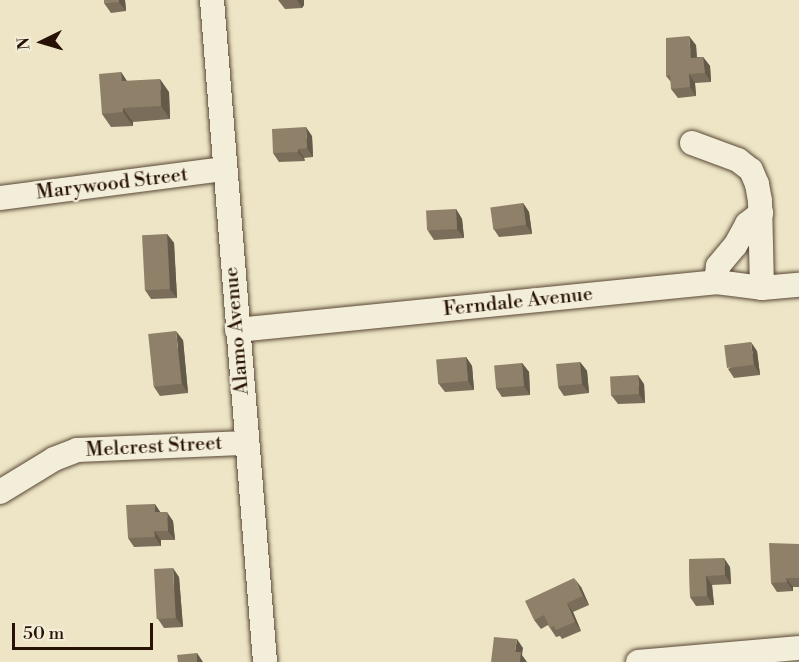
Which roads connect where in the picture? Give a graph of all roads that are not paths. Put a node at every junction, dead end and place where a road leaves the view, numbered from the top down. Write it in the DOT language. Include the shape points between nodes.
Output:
graph roads {
  1 [pos="212,0"];
  2 [pos="692,143"];
  3 [pos="224,169"];
  4 [pos="0,198"];
  5 [pos="760,213"];
  6 [pos="716,282"];
  7 [pos="799,285"];
  8 [pos="762,288"];
  9 [pos="237,330"];
  10 [pos="247,443"];
  11 [pos="0,492"];
  12 [pos="799,648"];
  13 [pos="265,662"];
  14 [pos="638,662"];
  1 -- 3 [label="street, Alamo Avenue"];
  2 -- 5 [label="street" via="738,160 751,170 757,184"];
  3 -- 4 [label="street, Marywood Street"];
  3 -- 9 [label="street, Alamo Avenue"];
  5 -- 6 [label="street" via="747,224 718,266"];
  5 -- 8 [label="street"];
  6 -- 8 [label="street, Ferndale Avenue"];
  6 -- 9 [label="street, Ferndale Avenue"];
  7 -- 8 [label="street, Ferndale Avenue"];
  9 -- 10 [label="street, Alamo Avenue"];
  10 -- 11 [label="street, Melcrest Street" via="77,450 54,459"];
  10 -- 13 [label="street, Alamo Avenue"];
  12 -- 14 [label="street"];
}
